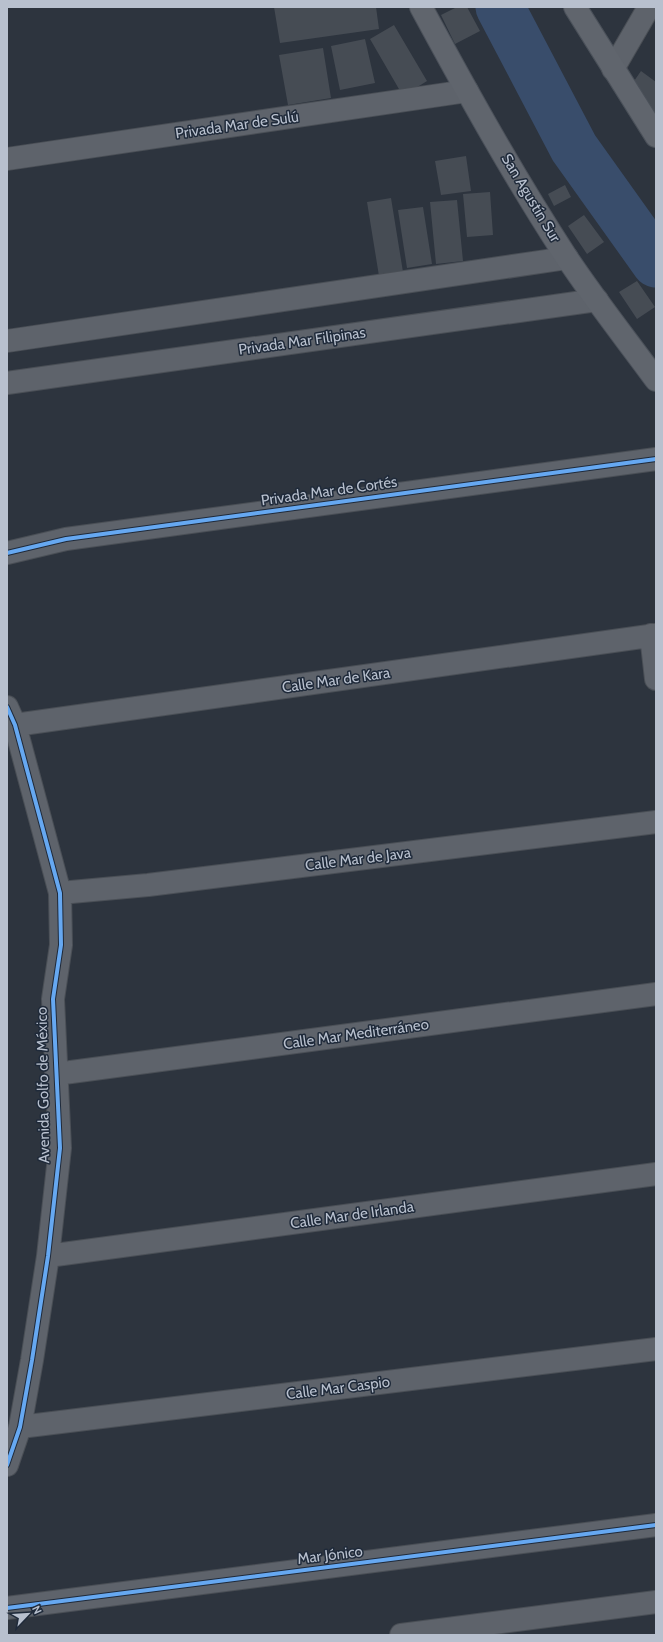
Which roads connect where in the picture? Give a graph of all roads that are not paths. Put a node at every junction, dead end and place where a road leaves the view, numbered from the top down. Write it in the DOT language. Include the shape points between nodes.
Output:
graph roads {
  1 [pos="421,7"];
  2 [pos="575,7"];
  3 [pos="649,7"];
  4 [pos="613,69"];
  5 [pos="467,91"];
  6 [pos="656,136"];
  7 [pos="7,159"];
  8 [pos="567,258"];
  9 [pos="598,300"];
  10 [pos="7,341"];
  11 [pos="656,380"];
  12 [pos="7,383"];
  13 [pos="656,459"];
  14 [pos="7,553"];
  15 [pos="653,635"];
  16 [pos="656,679"];
  17 [pos="11,716"];
  18 [pos="656,822"];
  19 [pos="60,893"];
  20 [pos="656,994"];
  21 [pos="56,1074"];
  22 [pos="656,1174"];
  23 [pos="48,1256"];
  24 [pos="656,1349"];
  25 [pos="20,1427"];
  26 [pos="7,1464"];
  27 [pos="656,1525"];
  28 [pos="656,1602"];
  29 [pos="7,1608"];
  30 [pos="461,1631"];
  31 [pos="401,1635"];
  1 -- 5 [label="main road, San Agustín Sur"];
  2 -- 4 [label="main road"];
  3 -- 4 [label="street"];
  4 -- 6 [label="main road"];
  5 -- 7 [label="street, Privada Mar de Sulú"];
  5 -- 8 [label="main road, San Agustín Sur"];
  8 -- 9 [label="main road, San Agustín Sur"];
  8 -- 10 [label="street"];
  9 -- 11 [label="main road, San Agustín Sur"];
  9 -- 12 [label="street, Privada Mar Filipinas"];
  13 -- 14 [label="street, Privada Mar de Cortés" via="66,539"];
  15 -- 16 [label="street"];
  15 -- 17 [label="street, Calle Mar de Kara"];
  17 -- 19 [label="street, Avenida Golfo de México"];
  18 -- 19 [label="street, Calle Mar de Java" via="148,885"];
  19 -- 21 [label="street, Avenida Golfo de México" via="61,946 53,999"];
  20 -- 21 [label="street, Calle Mar Mediterráneo"];
  21 -- 23 [label="street, Avenida Golfo de México" via="60,1148"];
  22 -- 23 [label="street, Calle Mar de Irlanda"];
  23 -- 25 [label="street, Avenida Golfo de México"];
  24 -- 25 [label="street, Calle Mar Caspio"];
  25 -- 26 [label="street, Avenida Golfo de México"];
  27 -- 29 [label="street, Mar Jónico"];
  28 -- 30 [label="street"];
  30 -- 31 [label="street"];
}
